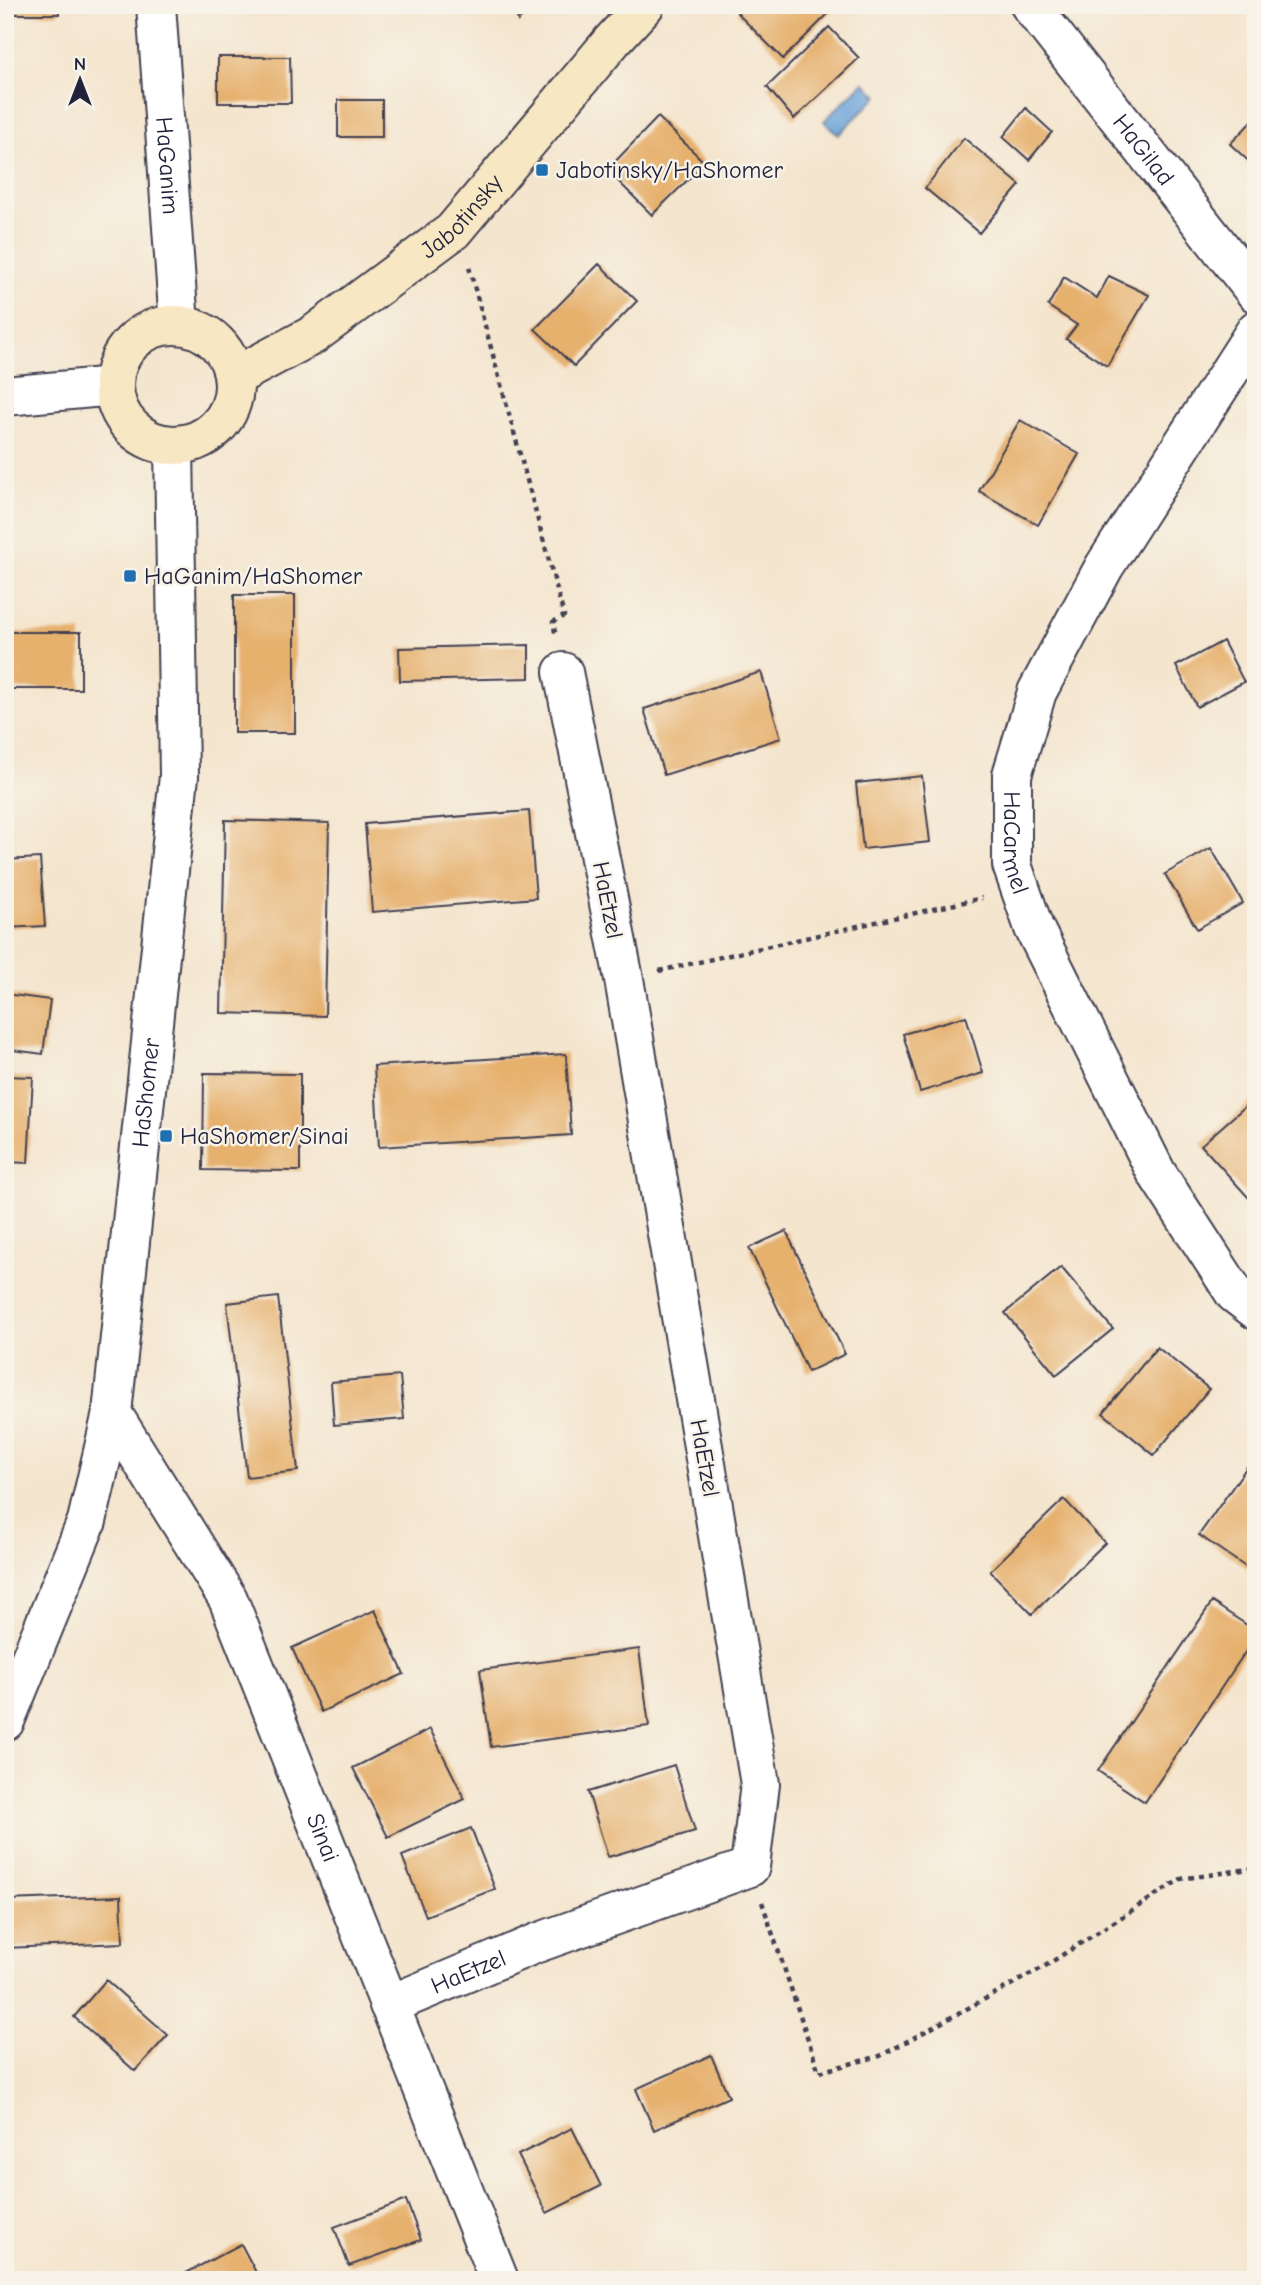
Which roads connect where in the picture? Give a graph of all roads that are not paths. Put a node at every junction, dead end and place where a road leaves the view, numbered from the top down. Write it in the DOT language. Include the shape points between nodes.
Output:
graph roads {
  1 [pos="156,5"];
  2 [pos="645,5"];
  3 [pos="1030,5"];
  4 [pos="1256,293"];
  5 [pos="179,325"];
  6 [pos="1256,330"];
  7 [pos="234,376"];
  8 [pos="114,386"];
  9 [pos="5,396"];
  10 [pos="174,445"];
  11 [pos="563,671"];
  12 [pos="1256,1310"];
  13 [pos="112,1413"];
  14 [pos="5,1721"];
  15 [pos="389,2005"];
  16 [pos="499,2280"];
  1 -- 5 [label="street, HaGanim"];
  2 -- 7 [label="street, Jabotinsky" via="453,231 313,335"];
  3 -- 4 [label="street, HaGilad"];
  5 -- 7 [label="street" via="215,341"];
  5 -- 8 [label="street" via="141,335 126,349"];
  6 -- 12 [label="street, HaCarmel" via="1104,567 1037,692 1012,775 1012,865 1034,928 1156,1172 1235,1294"];
  7 -- 10 [label="street" via="228,414 216,429 199,440"];
  8 -- 9 [label="street"];
  8 -- 10 [label="street" via="127,423 142,436"];
  10 -- 13 [label="street, HaShomer" via="179,776"];
  11 -- 15 [label="street, HaEtzel" via="624,979 760,1784 750,1867 537,1942"];
  13 -- 14 [label="street, HaShomer" via="87,1521"];
  13 -- 15 [label="street, Sinai" via="228,1599"];
  15 -- 16 [label="street, Sinai"];
}
